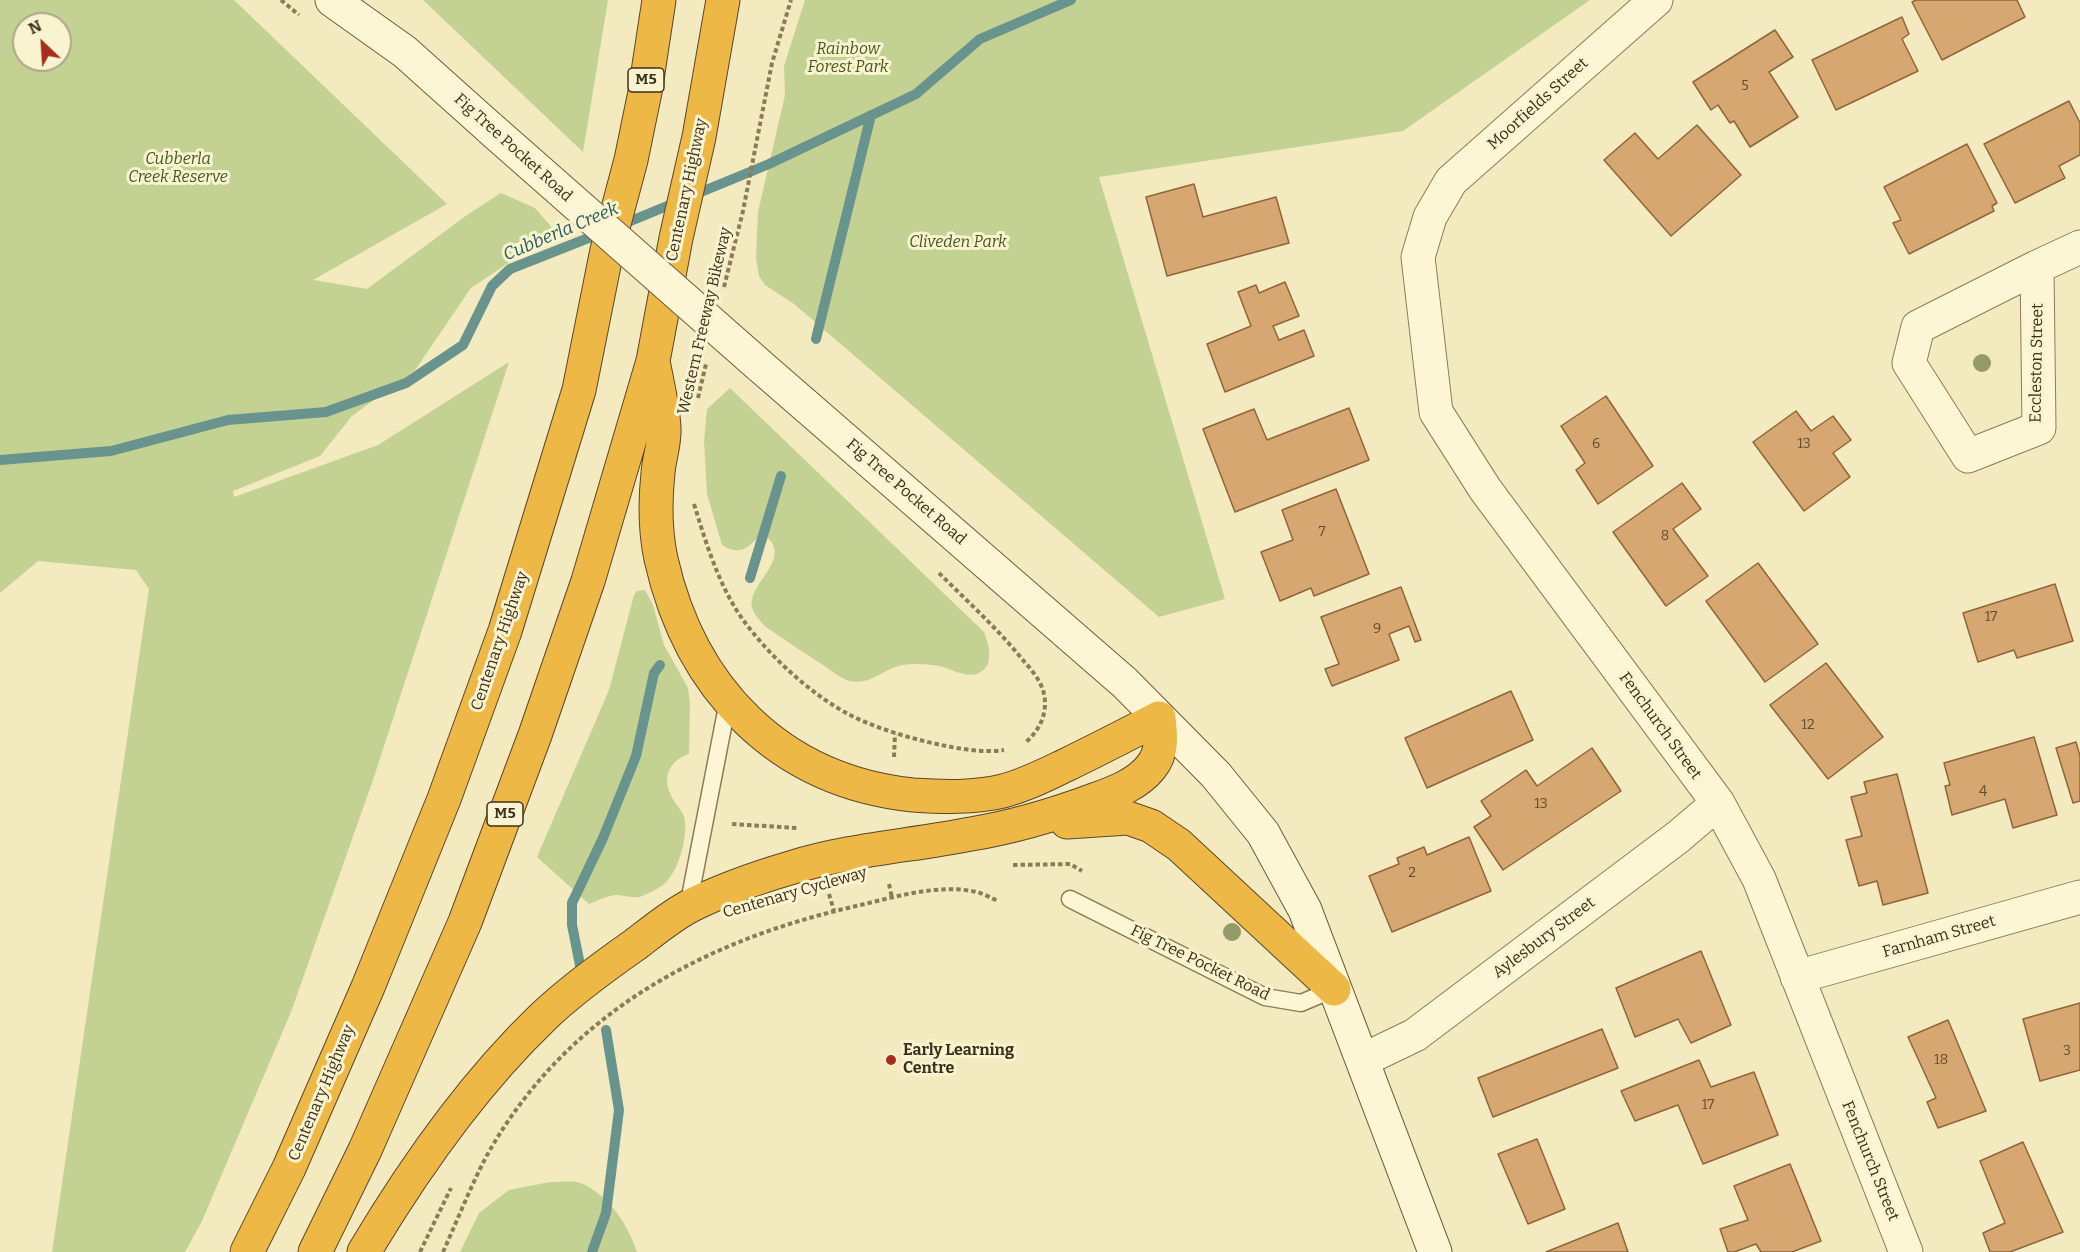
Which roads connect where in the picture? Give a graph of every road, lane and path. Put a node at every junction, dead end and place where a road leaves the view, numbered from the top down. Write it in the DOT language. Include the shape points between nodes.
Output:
graph roads {
  1 [pos="332,0"];
  2 [pos="361,0"];
  3 [pos="659,0"];
  4 [pos="723,0"];
  5 [pos="791,0"];
  6 [pos="1656,0"];
  7 [pos="405,52"];
  8 [pos="1430,217"];
  9 [pos="2080,248"];
  10 [pos="2037,267"];
  11 [pos="722,297"];
  12 [pos="653,361"];
  13 [pos="706,363"];
  14 [pos="698,403"];
  15 [pos="692,499"];
  16 [pos="1003,636"];
  17 [pos="728,701"];
  18 [pos="1159,718"];
  19 [pos="1019,746"];
  20 [pos="1012,750"];
  21 [pos="1718,803"];
  22 [pos="705,821"];
  23 [pos="1007,827"];
  24 [pos="802,832"];
  25 [pos="1012,865"];
  26 [pos="1089,876"];
  27 [pos="888,879"];
  28 [pos="839,890"];
  29 [pos="829,892"];
  30 [pos="818,895"];
  31 [pos="2080,897"];
  32 [pos="892,898"];
  33 [pos="1070,899"];
  34 [pos="998,901"];
  35 [pos="688,907"];
  36 [pos="834,911"];
  37 [pos="1797,977"];
  38 [pos="1334,989"];
  39 [pos="1363,1060"];
  40 [pos="454,1179"];
  41 [pos="247,1252"];
  42 [pos="315,1252"];
  43 [pos="364,1252"];
  44 [pos="420,1252"];
  45 [pos="443,1252"];
  46 [pos="1436,1252"];
  47 [pos="1906,1252"];
  1 -- 7 [label="street, Fig Tree Pocket Road"];
  2 -- 7 [label="street, Fig Tree Pocket Road"];
  3 -- 41 [label="highway, Centenary Highway / M5" via="645,92 579,390 505,631 444,800 368,987 289,1168"];
  4 -- 12 [label="highway, Centenary Highway / M5"];
  5 -- 11 [label="path, Western Freeway Bikeway" via="760,116"];
  6 -- 8 [label="street, Moorfields Street" via="1452,181"];
  7 -- 18 [label="street, Fig Tree Pocket Road, bridge" via="1125,683"];
  8 -- 21 [label="street, Fenchurch Street" via="1418,257 1436,412 1485,489"];
  9 -- 10 [label="street, Eccleston Street"];
  10 -- 10 [label="street, Eccleston Street" via="1918,327 1909,363 1968,456 2039,428"];
  12 -- 17 [label="highway" via="664,429 656,528 661,557 680,619 699,658"];
  12 -- 42 [label="highway, Centenary Highway / M5" via="588,581 465,922 365,1150"];
  13 -- 14 [label="path, Western Freeway Bikeway"];
  15 -- 20 [label="path" via="712,561 741,616 763,645 826,700 896,734 974,750"];
  16 -- 19 [label="path" via="1043,688 1043,718 1037,732"];
  17 -- 18 [label="highway" via="760,734 799,761 870,788 925,796 972,796 1033,782"];
  17 -- 22 [label="lane"];
  18 -- 23 [label="highway" via="1162,742 1157,757 1141,776 1125,787 1071,809"];
  18 -- 38 [label="street, Fig Tree Pocket Road" via="1216,775 1263,833 1305,910"];
  21 -- 37 [label="street, Fenchurch Street" via="1759,879"];
  21 -- 39 [label="street, Aylesbury Street" via="1415,1035"];
  22 -- 24 [label="path" via="792,826"];
  22 -- 35 [label="lane"];
  23 -- 35 [label="highway" via="845,853 758,878"];
  23 -- 38 [label="highway" via="1112,818 1128,818 1151,826 1179,845"];
  25 -- 26 [label="path" via="1070,864"];
  27 -- 32 [label="path"];
  28 -- 29 [label="path, Centenary Cycleway"];
  29 -- 30 [label="path, Centenary Cycleway"];
  29 -- 36 [label="path"];
  31 -- 37 [label="street, Farnham Street"];
  32 -- 34 [label="path" via="959,889 980,892"];
  32 -- 36 [label="path"];
  33 -- 38 [label="lane, Fig Tree Pocket Road" via="1265,997 1300,1003"];
  35 -- 43 [label="highway" via="618,956 544,1016 508,1054 450,1122"];
  36 -- 45 [label="path" via="769,930 708,954 624,1003 585,1035 549,1071 504,1129 486,1158"];
  37 -- 47 [label="street, Fenchurch Street"];
  38 -- 39 [label="street, Fig Tree Pocket Road"];
  39 -- 46 [label="street, Fig Tree Pocket Road"];
  40 -- 44 [label="path"];
}
